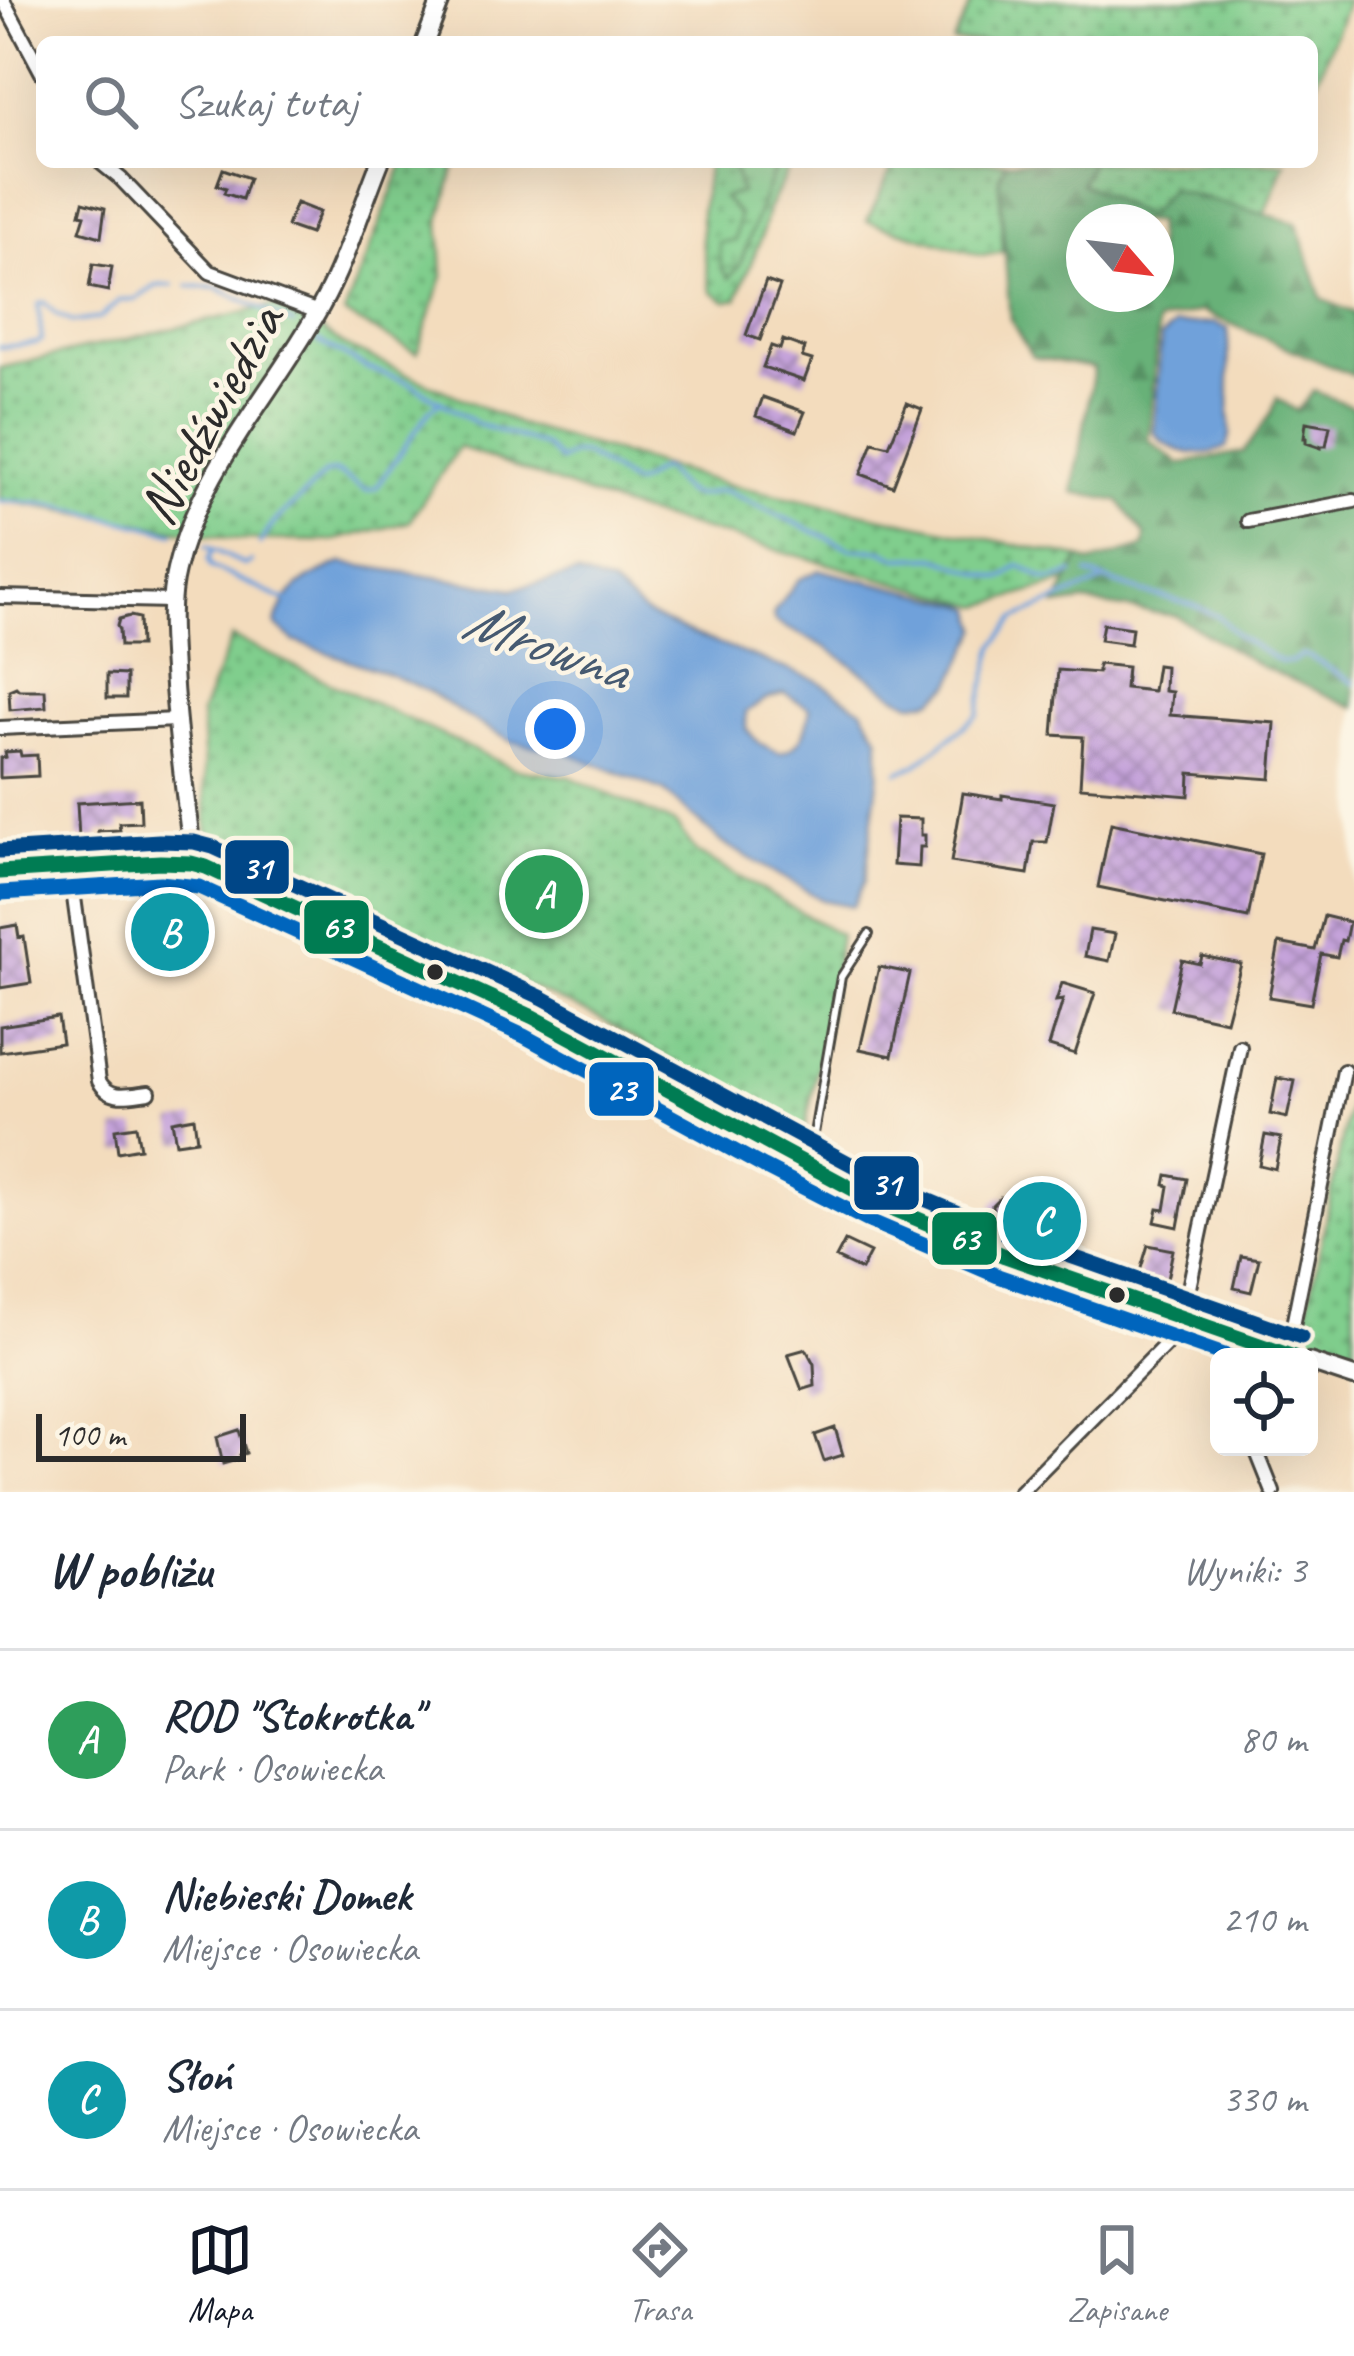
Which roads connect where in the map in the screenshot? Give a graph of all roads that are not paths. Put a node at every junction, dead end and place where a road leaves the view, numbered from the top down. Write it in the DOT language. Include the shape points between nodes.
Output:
graph roads {
  1 [pos="3,0"];
  2 [pos="441,0"];
  3 [pos="427,36"];
  4 [pos="36,62"];
  5 [pos="107,168"];
  6 [pos="378,168"];
  7 [pos="318,312"];
  8 [pos="1354,501"];
  9 [pos="1248,521"];
  10 [pos="0,597"];
  11 [pos="171,601"];
  12 [pos="176,720"];
  13 [pos="0,728"];
  14 [pos="191,863"];
  15 [pos="70,868"];
  16 [pos="0,872"];
  17 [pos="869,934"];
  18 [pos="1240,1047"];
  19 [pos="1344,1071"];
  20 [pos="148,1092"];
  21 [pos="803,1165"];
  22 [pos="1182,1318"];
  23 [pos="1242,1348"];
  24 [pos="1292,1348"];
  25 [pos="1318,1365"];
  26 [pos="1354,1377"];
  27 [pos="1259,1456"];
  28 [pos="1020,1492"];
  29 [pos="1273,1492"];
  1 -- 4 [label="street"];
  2 -- 3 [label="street"];
  5 -- 7 [label="street" via="210,272"];
  6 -- 7 [label="street, Niedźwiedzia"];
  7 -- 11 [label="street, Niedźwiedzia" via="211,482"];
  8 -- 9 [label="street"];
  10 -- 11 [label="street"];
  11 -- 12 [label="street, Niedźwiedzia"];
  12 -- 13 [label="street"];
  12 -- 14 [label="street, Niedźwiedzia"];
  14 -- 15 [label="street"];
  14 -- 21 [label="street" via="533,1018"];
  15 -- 16 [label="street"];
  15 -- 20 [label="street" via="99,1081 113,1094"];
  17 -- 21 [label="lane" via="841,977"];
  18 -- 22 [label="street"];
  19 -- 24 [label="street"];
  21 -- 22 [label="street" via="963,1239"];
  22 -- 23 [label="street"];
  22 -- 28 [label="street" via="1175,1335"];
  25 -- 26 [label="street"];
  27 -- 29 [label="street"];
}
